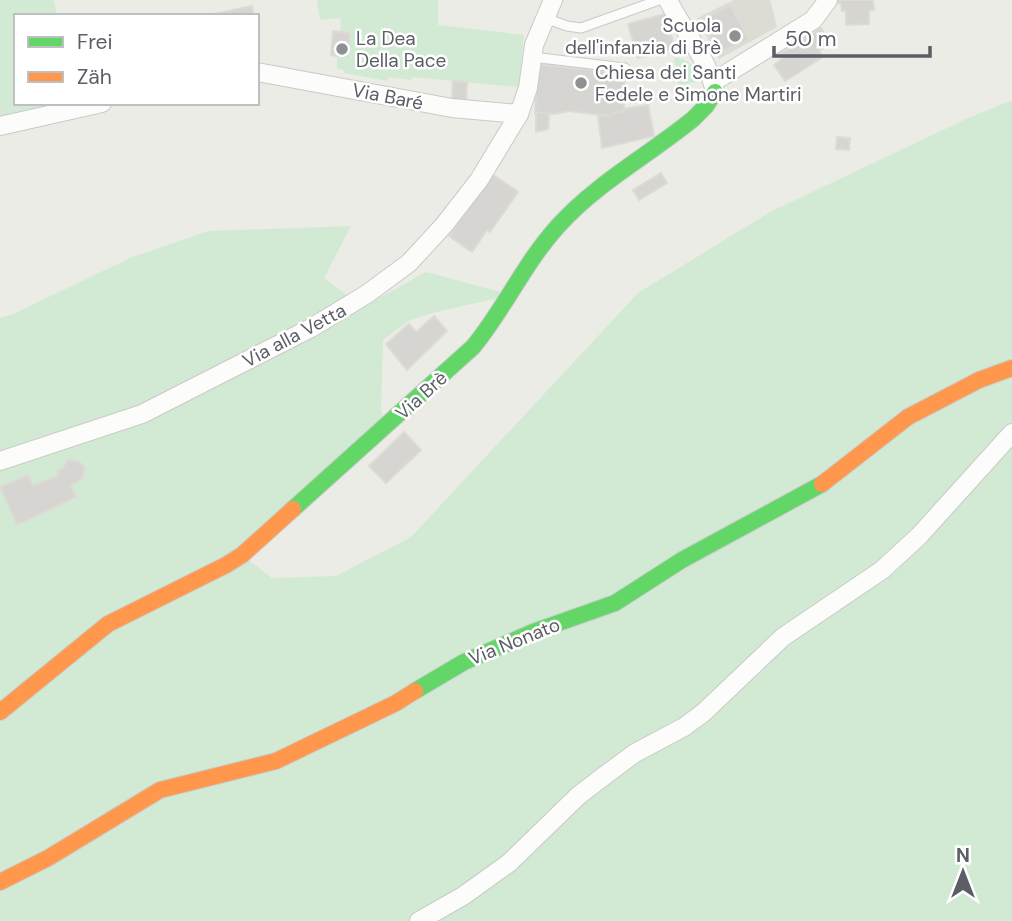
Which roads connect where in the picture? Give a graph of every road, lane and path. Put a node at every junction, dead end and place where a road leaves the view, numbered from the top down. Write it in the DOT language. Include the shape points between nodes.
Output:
graph roads {
  1 [pos="553,0"];
  2 [pos="659,0"];
  3 [pos="668,0"];
  4 [pos="828,0"];
  5 [pos="545,18"];
  6 [pos="532,57"];
  7 [pos="625,68"];
  8 [pos="259,72"];
  9 [pos="714,87"];
  10 [pos="93,105"];
  11 [pos="519,114"];
  12 [pos="0,126"];
  13 [pos="1012,368"];
  14 [pos="1012,433"];
  15 [pos="0,461"];
  16 [pos="0,712"];
  17 [pos="0,882"];
  18 [pos="434,916"];
  19 [pos="418,921"];
  1 -- 5 [label="street, Via alla Vetta"];
  2 -- 5 [label="lane" via="581,28"];
  3 -- 9 [label="street"];
  4 -- 9 [label="street" via="813,20"];
  5 -- 6 [label="street, Via alla Vetta"];
  6 -- 7 [label="lane"];
  6 -- 11 [label="street, Via alla Vetta"];
  8 -- 11 [label="street, Via Baré" via="452,108"];
  9 -- 16 [label="street, Via Brè" via="694,118 570,214 548,238 473,347 242,555 110,623"];
  10 -- 12 [label="street"];
  11 -- 15 [label="street, Via alla Vetta" via="479,180 444,225 409,263 367,294 312,328 142,414"];
  13 -- 17 [label="street, Via Nonato" via="908,417 831,479 682,559 615,603 464,662 396,703 276,761 160,790"];
  14 -- 18 [label="street" via="882,570 783,637 703,713 620,764 578,796 509,863"];
  18 -- 19 [label="street"];
}
